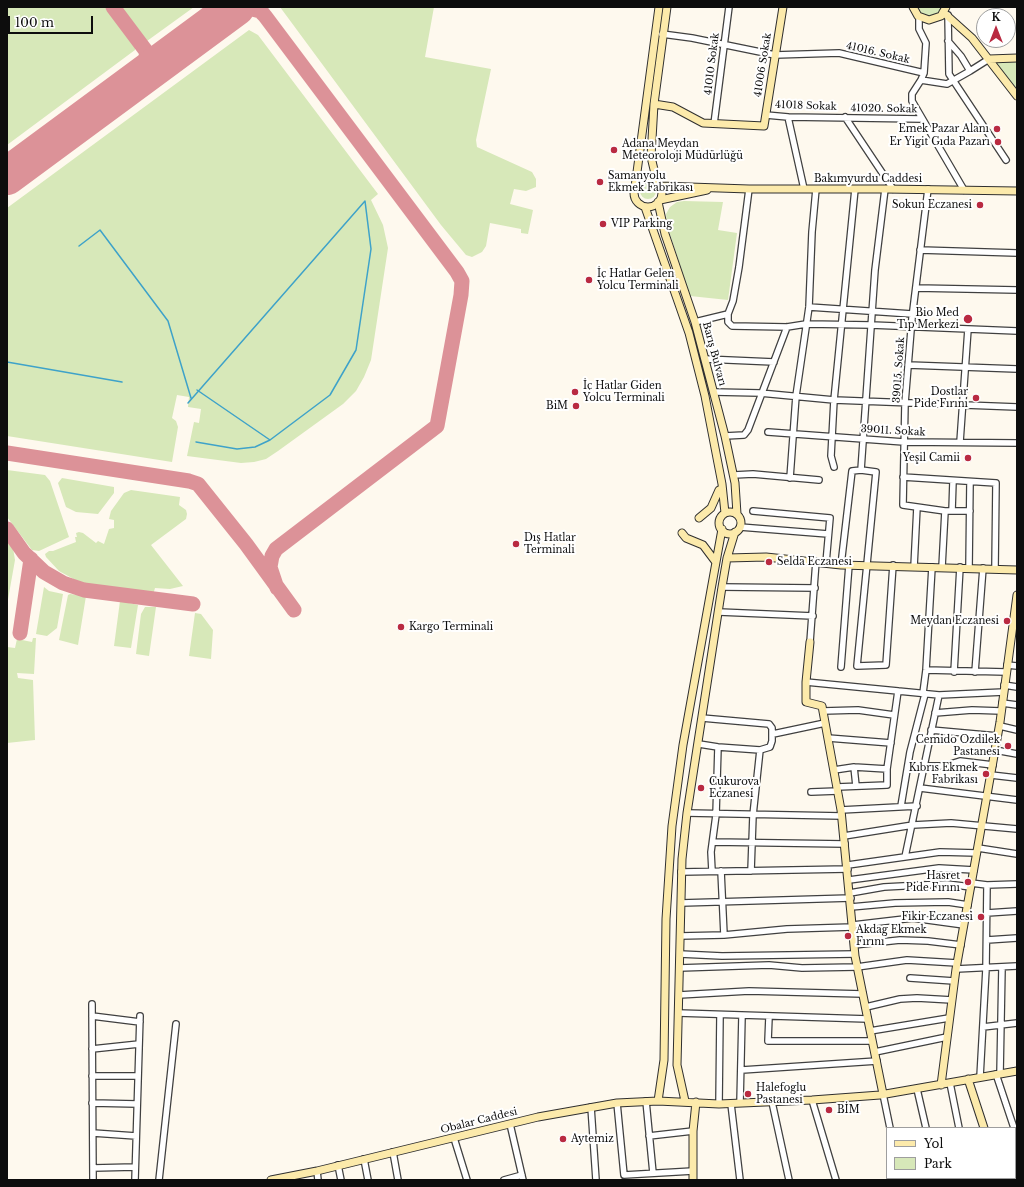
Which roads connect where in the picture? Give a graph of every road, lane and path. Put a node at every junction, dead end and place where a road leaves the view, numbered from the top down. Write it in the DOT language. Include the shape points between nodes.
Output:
graph roads {
  1 [pos="659,7"];
  2 [pos="667,7"];
  3 [pos="729,7"];
  4 [pos="783,7"];
  5 [pos="913,7"];
  6 [pos="946,12"];
  7 [pos="919,16"];
  8 [pos="662,34"];
  9 [pos="948,41"];
  10 [pos="723,45"];
  11 [pos="774,55"];
  12 [pos="1017,58"];
  13 [pos="989,59"];
  14 [pos="651,60"];
  15 [pos="659,60"];
  16 [pos="970,71"];
  17 [pos="924,73"];
  18 [pos="922,80"];
  19 [pos="954,81"];
  20 [pos="1017,96"];
  21 [pos="654,104"];
  22 [pos="766,115"];
  23 [pos="788,117"];
  24 [pos="845,117"];
  25 [pos="922,119"];
  26 [pos="714,124"];
  27 [pos="1006,160"];
  28 [pos="658,184"];
  29 [pos="635,187"];
  30 [pos="719,187"];
  31 [pos="749,189"];
  32 [pos="804,189"];
  33 [pos="816,189"];
  34 [pos="854,189"];
  35 [pos="885,189"];
  36 [pos="893,189"];
  37 [pos="928,189"];
  38 [pos="964,190"];
  39 [pos="1017,191"];
  40 [pos="659,201"];
  41 [pos="645,207"];
  42 [pos="920,250"];
  43 [pos="1017,253"];
  44 [pos="916,288"];
  45 [pos="1017,290"];
  46 [pos="809,307"];
  47 [pos="842,309"];
  48 [pos="874,312"];
  49 [pos="728,314"];
  50 [pos="912,314"];
  51 [pos="695,322"];
  52 [pos="806,324"];
  53 [pos="840,325"];
  54 [pos="872,325"];
  55 [pos="787,327"];
  56 [pos="911,328"];
  57 [pos="968,329"];
  58 [pos="1017,331"];
  59 [pos="705,360"];
  60 [pos="774,362"];
  61 [pos="908,365"];
  62 [pos="966,368"];
  63 [pos="1017,369"];
  64 [pos="714,392"];
  65 [pos="760,393"];
  66 [pos="796,396"];
  67 [pos="834,400"];
  68 [pos="866,401"];
  69 [pos="905,403"];
  70 [pos="963,406"];
  71 [pos="1017,407"];
  72 [pos="768,432"];
  73 [pos="793,434"];
  74 [pos="725,436"];
  75 [pos="832,437"];
  76 [pos="862,439"];
  77 [pos="904,442"];
  78 [pos="960,442"];
  79 [pos="1017,443"];
  80 [pos="834,466"];
  81 [pos="862,470"];
  82 [pos="734,475"];
  83 [pos="904,477"];
  84 [pos="790,478"];
  85 [pos="819,480"];
  86 [pos="953,481"];
  87 [pos="970,482"];
  88 [pos="722,489"];
  89 [pos="917,507"];
  90 [pos="753,511"];
  91 [pos="945,511"];
  92 [pos="952,511"];
  93 [pos="970,511"];
  94 [pos="725,513"];
  95 [pos="737,514"];
  96 [pos="699,518"];
  97 [pos="722,529"];
  98 [pos="738,530"];
  99 [pos="682,533"];
  100 [pos="828,534"];
  101 [pos="727,558"];
  102 [pos="715,561"];
  103 [pos="816,561"];
  104 [pos="826,563"];
  105 [pos="845,565"];
  106 [pos="866,565"];
  107 [pos="893,565"];
  108 [pos="914,566"];
  109 [pos="932,567"];
  110 [pos="942,567"];
  111 [pos="960,567"];
  112 [pos="969,568"];
  113 [pos="983,568"];
  114 [pos="995,568"];
  115 [pos="1017,570"];
  116 [pos="722,587"];
  117 [pos="815,588"];
  118 [pos="1017,595"];
  119 [pos="719,612"];
  120 [pos="813,616"];
  121 [pos="810,642"];
  122 [pos="1017,666"];
  123 [pos="841,667"];
  124 [pos="1006,669"];
  125 [pos="926,670"];
  126 [pos="954,672"];
  127 [pos="975,672"];
  128 [pos="806,682"];
  129 [pos="1017,687"];
  130 [pos="1004,689"];
  131 [pos="898,691"];
  132 [pos="924,694"];
  133 [pos="939,695"];
  134 [pos="1002,703"];
  135 [pos="1017,705"];
  136 [pos="823,711"];
  137 [pos="1001,711"];
  138 [pos="935,713"];
  139 [pos="894,715"];
  140 [pos="702,718"];
  141 [pos="826,723"];
  142 [pos="1000,726"];
  143 [pos="931,730"];
  144 [pos="1017,730"];
  145 [pos="773,734"];
  146 [pos="998,736"];
  147 [pos="828,738"];
  148 [pos="891,743"];
  149 [pos="698,744"];
  150 [pos="718,747"];
  151 [pos="760,750"];
  152 [pos="995,750"];
  153 [pos="1017,754"];
  154 [pos="993,765"];
  155 [pos="924,766"];
  156 [pos="854,767"];
  157 [pos="887,769"];
  158 [pos="834,770"];
  159 [pos="991,775"];
  160 [pos="1017,778"];
  161 [pos="856,786"];
  162 [pos="920,788"];
  163 [pos="838,789"];
  164 [pos="811,792"];
  165 [pos="988,795"];
  166 [pos="1017,800"];
  167 [pos="901,806"];
  168 [pos="917,806"];
  169 [pos="687,813"];
  170 [pos="842,813"];
  171 [pos="716,815"];
  172 [pos="753,815"];
  173 [pos="913,825"];
  174 [pos="982,825"];
  175 [pos="1017,829"];
  176 [pos="845,840"];
  177 [pos="713,842"];
  178 [pos="752,842"];
  179 [pos="977,851"];
  180 [pos="1017,854"];
  181 [pos="905,857"];
  182 [pos="848,867"];
  183 [pos="721,870"];
  184 [pos="974,870"];
  185 [pos="712,871"];
  186 [pos="751,871"];
  187 [pos="682,872"];
  188 [pos="849,880"];
  189 [pos="1017,884"];
  190 [pos="971,885"];
  191 [pos="987,885"];
  192 [pos="850,895"];
  193 [pos="722,902"];
  194 [pos="681,903"];
  195 [pos="968,905"];
  196 [pos="851,908"];
  197 [pos="1017,911"];
  198 [pos="987,913"];
  199 [pos="964,925"];
  200 [pos="853,926"];
  201 [pos="724,935"];
  202 [pos="680,936"];
  203 [pos="1017,938"];
  204 [pos="986,940"];
  205 [pos="854,945"];
  206 [pos="961,945"];
  207 [pos="680,954"];
  208 [pos="855,954"];
  209 [pos="957,966"];
  210 [pos="1017,966"];
  211 [pos="857,967"];
  212 [pos="1002,967"];
  213 [pos="679,968"];
  214 [pos="986,969"];
  215 [pos="910,978"];
  216 [pos="954,981"];
  217 [pos="863,994"];
  218 [pos="679,995"];
  219 [pos="952,1000"];
  220 [pos="92,1004"];
  221 [pos="866,1007"];
  222 [pos="678,1012"];
  223 [pos="720,1015"];
  224 [pos="92,1016"];
  225 [pos="140,1016"];
  226 [pos="742,1016"];
  227 [pos="769,1017"];
  228 [pos="949,1018"];
  229 [pos="868,1019"];
  230 [pos="140,1022"];
  231 [pos="1017,1023"];
  232 [pos="176,1024"];
  233 [pos="1002,1024"];
  234 [pos="983,1027"];
  235 [pos="870,1031"];
  236 [pos="947,1037"];
  237 [pos="872,1041"];
  238 [pos="139,1044"];
  239 [pos="92,1049"];
  240 [pos="875,1052"];
  241 [pos="877,1062"];
  242 [pos="742,1070"];
  243 [pos="1017,1071"];
  244 [pos="998,1074"];
  245 [pos="92,1076"];
  246 [pos="138,1076"];
  247 [pos="980,1077"];
  248 [pos="968,1079"];
  249 [pos="950,1083"];
  250 [pos="941,1085"];
  251 [pos="917,1088"];
  252 [pos="883,1094"];
  253 [pos="812,1100"];
  254 [pos="646,1101"];
  255 [pos="658,1101"];
  256 [pos="685,1101"];
  257 [pos="696,1102"];
  258 [pos="772,1102"];
  259 [pos="92,1103"];
  260 [pos="617,1103"];
  261 [pos="740,1103"];
  262 [pos="137,1104"];
  263 [pos="719,1104"];
  264 [pos="730,1104"];
  265 [pos="591,1107"];
  266 [pos="510,1124"];
  267 [pos="890,1127"];
  268 [pos="926,1127"];
  269 [pos="959,1127"];
  270 [pos="984,1127"];
  271 [pos="1014,1127"];
  272 [pos="693,1131"];
  273 [pos="92,1133"];
  274 [pos="136,1136"];
  275 [pos="648,1136"];
  276 [pos="454,1138"];
  277 [pos="393,1152"];
  278 [pos="364,1159"];
  279 [pos="338,1165"];
  280 [pos="135,1167"];
  281 [pos="93,1168"];
  282 [pos="317,1171"];
  283 [pos="693,1171"];
  284 [pos="654,1173"];
  285 [pos="288,1178"];
  286 [pos="522,1178"];
  287 [pos="624,1178"];
  288 [pos="93,1180"];
  289 [pos="135,1180"];
  290 [pos="159,1180"];
  291 [pos="275,1180"];
  292 [pos="318,1180"];
  293 [pos="341,1180"];
  294 [pos="368,1180"];
  295 [pos="398,1180"];
  296 [pos="467,1180"];
  297 [pos="504,1180"];
  298 [pos="596,1180"];
  299 [pos="693,1180"];
  300 [pos="740,1180"];
  301 [pos="789,1180"];
  302 [pos="836,1180"];
  1 -- 14 [label="main road, Barış Bulvarı"];
  2 -- 8 [label="main road, Barış Bulvarı"];
  3 -- 10 [label="street, 41010 Sokak"];
  4 -- 11 [label="main road, 41006 Sokak"];
  5 -- 7 [label="main road"];
  6 -- 7 [label="main road" via="936,19 929,20"];
  6 -- 9 [label="street"];
  6 -- 13 [label="main road"];
  7 -- 17 [label="street" via="919,29 926,43"];
  8 -- 10 [label="street, 41016. Sokak"];
  8 -- 15 [label="main road, Barış Bulvarı"];
  9 -- 16 [label="street"];
  9 -- 19 [label="street" via="949,74"];
  10 -- 11 [label="street, 41016. Sokak"];
  10 -- 26 [label="street, 41010 Sokak"];
  11 -- 17 [label="street, 41016. Sokak" via="839,53"];
  11 -- 22 [label="main road, 41006 Sokak"];
  12 -- 13 [label="main road"];
  13 -- 16 [label="street"];
  13 -- 20 [label="main road"];
  14 -- 15 [label="main road"];
  14 -- 29 [label="main road, Barış Bulvarı"];
  15 -- 21 [label="main road, Barış Bulvarı"];
  16 -- 19 [label="street"];
  17 -- 18 [label="street"];
  18 -- 19 [label="street" via="947,84"];
  18 -- 25 [label="street" via="912,94 912,101"];
  19 -- 27 [label="street"];
  21 -- 26 [label="main road" via="673,107 703,123"];
  21 -- 28 [label="main road, Barış Bulvarı" via="651,157"];
  22 -- 23 [label="street, 41018 Sokak"];
  22 -- 26 [label="main road, 41006 Sokak" via="764,126"];
  23 -- 24 [label="street, 41018 Sokak"];
  23 -- 32 [label="street"];
  24 -- 25 [label="street, 41020. Sokak"];
  24 -- 36 [label="street"];
  25 -- 38 [label="street"];
  28 -- 29 [label="main road" via="645,179"];
  28 -- 30 [label="main road, Bakımyurdu Caddesi"];
  28 -- 40 [label="main road, Barış Bulvarı" via="661,190"];
  29 -- 41 [label="main road, Barış Bulvarı" via="634,198"];
  30 -- 31 [label="main road, Bakımyurdu Caddesi"];
  30 -- 40 [label="main road, Bakımyurdu Caddesi"];
  31 -- 32 [label="main road, Bakımyurdu Caddesi"];
  31 -- 49 [label="street" via="733,301"];
  32 -- 33 [label="main road, Bakımyurdu Caddesi"];
  33 -- 34 [label="main road, Bakımyurdu Caddesi"];
  33 -- 46 [label="street"];
  34 -- 35 [label="main road, Bakımyurdu Caddesi"];
  34 -- 47 [label="street"];
  35 -- 36 [label="main road, Bakımyurdu Caddesi"];
  35 -- 48 [label="street" via="875,270"];
  36 -- 37 [label="main road, Bakımyurdu Caddesi"];
  37 -- 38 [label="main road, Bakımyurdu Caddesi"];
  37 -- 42 [label="street, 39015. Sokak"];
  38 -- 39 [label="main road, Bakımyurdu Caddesi"];
  40 -- 41 [label="main road"];
  40 -- 51 [label="main road, Barış Bulvarı" via="665,234"];
  41 -- 88 [label="main road, Barış Bulvarı" via="689,333 705,396"];
  42 -- 43 [label="street"];
  42 -- 44 [label="street, 39015. Sokak"];
  44 -- 45 [label="street"];
  44 -- 50 [label="street, 39015. Sokak"];
  46 -- 47 [label="street"];
  46 -- 52 [label="street"];
  47 -- 48 [label="street"];
  47 -- 53 [label="street"];
  48 -- 50 [label="street"];
  48 -- 54 [label="street"];
  49 -- 51 [label="street"];
  49 -- 55 [label="street" via="728,322 732,326"];
  50 -- 56 [label="street, 39015. Sokak"];
  51 -- 59 [label="main road, Barış Bulvarı"];
  52 -- 53 [label="street"];
  52 -- 55 [label="street"];
  52 -- 66 [label="street"];
  53 -- 54 [label="street"];
  53 -- 67 [label="street"];
  54 -- 56 [label="street"];
  54 -- 68 [label="street"];
  55 -- 60 [label="street"];
  56 -- 57 [label="street"];
  56 -- 61 [label="street, 39015. Sokak"];
  57 -- 58 [label="street"];
  57 -- 62 [label="street"];
  59 -- 60 [label="street"];
  59 -- 64 [label="main road, Barış Bulvarı"];
  60 -- 65 [label="street"];
  61 -- 62 [label="street"];
  61 -- 69 [label="street, 39015. Sokak"];
  62 -- 63 [label="street"];
  62 -- 70 [label="street"];
  64 -- 65 [label="street"];
  64 -- 74 [label="main road, Barış Bulvarı"];
  65 -- 66 [label="street"];
  65 -- 74 [label="street" via="744,435"];
  66 -- 67 [label="street"];
  66 -- 73 [label="street"];
  67 -- 68 [label="street"];
  67 -- 75 [label="street"];
  68 -- 69 [label="street"];
  68 -- 76 [label="street"];
  69 -- 70 [label="street"];
  69 -- 77 [label="street, 39015. Sokak"];
  70 -- 71 [label="street"];
  70 -- 78 [label="street"];
  72 -- 73 [label="street, 39011. Sokak"];
  73 -- 75 [label="street, 39011. Sokak"];
  73 -- 84 [label="street"];
  74 -- 82 [label="main road, Barış Bulvarı"];
  75 -- 76 [label="street, 39011. Sokak"];
  75 -- 80 [label="street" via="831,456"];
  76 -- 77 [label="street, 39011. Sokak"];
  76 -- 81 [label="street"];
  77 -- 78 [label="street, 39011. Sokak"];
  77 -- 83 [label="street, 39015. Sokak"];
  78 -- 79 [label="street, 39011. Sokak"];
  81 -- 105 [label="street" via="852,471"];
  81 -- 106 [label="street" via="876,472"];
  82 -- 84 [label="street" via="753,474"];
  82 -- 95 [label="main road, Barış Bulvarı"];
  83 -- 86 [label="street"];
  83 -- 89 [label="street, 39015. Sokak" via="903,505"];
  84 -- 85 [label="street"];
  86 -- 87 [label="street"];
  86 -- 92 [label="street"];
  87 -- 93 [label="street"];
  87 -- 114 [label="street" via="996,483"];
  88 -- 94 [label="main road, Barış Bulvarı"];
  88 -- 96 [label="main road" via="719,490 709,510"];
  89 -- 91 [label="street"];
  89 -- 108 [label="street"];
  90 -- 100 [label="street" via="830,518"];
  91 -- 92 [label="street"];
  91 -- 110 [label="street"];
  92 -- 93 [label="street"];
  93 -- 112 [label="street"];
  94 -- 95 [label="main road"];
  94 -- 97 [label="main road" via="720,520"];
  95 -- 98 [label="main road" via="741,520"];
  97 -- 98 [label="main road" via="728,533"];
  97 -- 102 [label="main road"];
  98 -- 100 [label="street"];
  98 -- 101 [label="main road"];
  99 -- 102 [label="main road" via="686,538 703,545"];
  100 -- 104 [label="street"];
  101 -- 103 [label="main road" via="766,557"];
  101 -- 116 [label="main road"];
  102 -- 255 [label="main road" via="683,745 672,826 666,919 664,1060"];
  103 -- 104 [label="main road"];
  103 -- 117 [label="street"];
  104 -- 105 [label="main road"];
  105 -- 106 [label="main road"];
  105 -- 123 [label="street"];
  106 -- 107 [label="main road"];
  106 -- 107 [label="street" via="857,666 886,666"];
  107 -- 108 [label="main road"];
  108 -- 109 [label="main road"];
  109 -- 110 [label="main road"];
  109 -- 125 [label="street"];
  110 -- 111 [label="main road"];
  111 -- 112 [label="main road"];
  111 -- 126 [label="street"];
  112 -- 113 [label="main road"];
  113 -- 114 [label="main road"];
  113 -- 127 [label="street"];
  114 -- 115 [label="main road"];
  116 -- 117 [label="street"];
  116 -- 119 [label="main road"];
  117 -- 120 [label="street"];
  118 -- 124 [label="main road"];
  119 -- 120 [label="street"];
  119 -- 140 [label="main road"];
  120 -- 121 [label="street"];
  121 -- 128 [label="main road"];
  122 -- 124 [label="street"];
  124 -- 127 [label="street"];
  124 -- 130 [label="main road"];
  125 -- 126 [label="street"];
  125 -- 132 [label="street"];
  126 -- 127 [label="street"];
  128 -- 131 [label="street"];
  128 -- 136 [label="main road" via="806,702 822,706"];
  129 -- 130 [label="street"];
  130 -- 133 [label="street"];
  130 -- 134 [label="main road"];
  131 -- 132 [label="street"];
  131 -- 139 [label="street"];
  132 -- 133 [label="street"];
  132 -- 167 [label="street" via="910,752"];
  133 -- 138 [label="street"];
  134 -- 135 [label="street"];
  134 -- 137 [label="main road"];
  136 -- 139 [label="street" via="858,710"];
  136 -- 141 [label="main road"];
  137 -- 138 [label="street"];
  137 -- 142 [label="main road"];
  138 -- 143 [label="street"];
  139 -- 148 [label="street"];
  140 -- 145 [label="street" via="769,724"];
  140 -- 149 [label="main road"];
  141 -- 145 [label="street"];
  141 -- 147 [label="main road"];
  142 -- 144 [label="street"];
  142 -- 146 [label="main road"];
  143 -- 146 [label="street"];
  143 -- 155 [label="street"];
  145 -- 151 [label="street" via="770,747"];
  146 -- 152 [label="main road"];
  147 -- 148 [label="street"];
  147 -- 158 [label="main road"];
  148 -- 157 [label="street"];
  149 -- 150 [label="street"];
  149 -- 169 [label="main road"];
  150 -- 151 [label="street"];
  150 -- 171 [label="street"];
  151 -- 172 [label="street"];
  152 -- 153 [label="street"];
  152 -- 154 [label="main road"];
  154 -- 155 [label="street" via="960,761 944,766"];
  154 -- 159 [label="main road"];
  155 -- 162 [label="street"];
  156 -- 157 [label="street"];
  156 -- 158 [label="street"];
  156 -- 161 [label="street"];
  157 -- 161 [label="street" via="887,784"];
  158 -- 163 [label="main road"];
  159 -- 160 [label="street"];
  159 -- 165 [label="main road"];
  161 -- 163 [label="street"];
  162 -- 165 [label="street"];
  162 -- 168 [label="street"];
  163 -- 164 [label="street"];
  163 -- 170 [label="main road"];
  165 -- 166 [label="street"];
  165 -- 174 [label="main road"];
  167 -- 168 [label="street"];
  167 -- 170 [label="street"];
  168 -- 173 [label="street"];
  169 -- 171 [label="street"];
  169 -- 187 [label="main road"];
  170 -- 172 [label="street"];
  170 -- 176 [label="main road"];
  171 -- 172 [label="street"];
  171 -- 177 [label="street"];
  172 -- 178 [label="street"];
  173 -- 174 [label="street" via="951,822"];
  173 -- 176 [label="street"];
  173 -- 181 [label="street"];
  174 -- 175 [label="street"];
  174 -- 179 [label="main road"];
  176 -- 178 [label="street"];
  176 -- 182 [label="main road"];
  177 -- 178 [label="street"];
  177 -- 185 [label="street"];
  178 -- 186 [label="street"];
  179 -- 180 [label="street"];
  179 -- 181 [label="street" via="940,852"];
  179 -- 184 [label="main road"];
  181 -- 182 [label="street"];
  182 -- 186 [label="street"];
  182 -- 188 [label="main road"];
  183 -- 185 [label="street"];
  183 -- 186 [label="street"];
  183 -- 193 [label="street"];
  184 -- 188 [label="street" via="939,868"];
  184 -- 190 [label="main road"];
  185 -- 187 [label="street"];
  187 -- 194 [label="main road"];
  188 -- 192 [label="main road"];
  189 -- 191 [label="street"];
  190 -- 191 [label="street"];
  190 -- 192 [label="street" via="884,887"];
  190 -- 195 [label="main road"];
  191 -- 198 [label="street"];
  192 -- 193 [label="street"];
  192 -- 196 [label="main road"];
  193 -- 194 [label="street"];
  193 -- 201 [label="street"];
  194 -- 202 [label="main road"];
  195 -- 196 [label="street" via="916,902"];
  195 -- 199 [label="main road"];
  196 -- 200 [label="main road"];
  197 -- 198 [label="street"];
  198 -- 204 [label="street"];
  199 -- 200 [label="street" via="913,918"];
  199 -- 206 [label="main road"];
  200 -- 201 [label="street"];
  200 -- 205 [label="main road"];
  201 -- 202 [label="street"];
  202 -- 207 [label="main road"];
  203 -- 204 [label="street"];
  204 -- 214 [label="street"];
  205 -- 206 [label="street" via="900,940"];
  205 -- 208 [label="main road"];
  206 -- 209 [label="main road"];
  207 -- 208 [label="street"];
  207 -- 213 [label="main road"];
  208 -- 211 [label="main road"];
  209 -- 211 [label="street" via="907,960"];
  209 -- 214 [label="street"];
  209 -- 216 [label="main road"];
  210 -- 212 [label="street"];
  211 -- 213 [label="street" via="802,968 769,965"];
  211 -- 217 [label="main road"];
  212 -- 214 [label="street"];
  212 -- 233 [label="street"];
  213 -- 218 [label="main road"];
  214 -- 234 [label="street"];
  215 -- 216 [label="street"];
  216 -- 219 [label="main road"];
  217 -- 218 [label="street" via="749,991"];
  217 -- 221 [label="main road"];
  218 -- 222 [label="main road"];
  219 -- 221 [label="street" via="900,999"];
  219 -- 228 [label="main road"];
  220 -- 224 [label="street"];
  221 -- 229 [label="main road"];
  222 -- 223 [label="street"];
  222 -- 256 [label="main road" via="677,1065"];
  223 -- 226 [label="street"];
  223 -- 263 [label="street"];
  224 -- 230 [label="street"];
  224 -- 239 [label="street"];
  225 -- 230 [label="street"];
  226 -- 227 [label="street"];
  226 -- 242 [label="street"];
  227 -- 229 [label="street"];
  227 -- 237 [label="street" via="768,1041"];
  228 -- 235 [label="street"];
  228 -- 236 [label="main road"];
  229 -- 235 [label="main road"];
  230 -- 238 [label="street"];
  231 -- 233 [label="street"];
  232 -- 290 [label="street"];
  233 -- 234 [label="street"];
  233 -- 244 [label="street"];
  234 -- 247 [label="street"];
  235 -- 237 [label="main road"];
  236 -- 240 [label="street"];
  236 -- 250 [label="main road"];
  237 -- 240 [label="main road"];
  238 -- 239 [label="street"];
  238 -- 246 [label="street"];
  239 -- 245 [label="street"];
  240 -- 241 [label="main road"];
  241 -- 242 [label="street"];
  241 -- 252 [label="main road"];
  242 -- 261 [label="street"];
  243 -- 244 [label="main road, Obalar Caddesi"];
  244 -- 247 [label="main road, Obalar Caddesi"];
  244 -- 271 [label="street"];
  245 -- 246 [label="street"];
  245 -- 259 [label="street"];
  246 -- 262 [label="street"];
  247 -- 248 [label="main road, Obalar Caddesi"];
  248 -- 249 [label="main road, Obalar Caddesi"];
  248 -- 270 [label="main road"];
  249 -- 250 [label="main road, Obalar Caddesi"];
  249 -- 269 [label="street"];
  250 -- 251 [label="main road, Obalar Caddesi"];
  251 -- 252 [label="main road, Obalar Caddesi"];
  251 -- 268 [label="street"];
  252 -- 253 [label="main road, Obalar Caddesi"];
  252 -- 267 [label="street"];
  253 -- 258 [label="main road, Obalar Caddesi"];
  253 -- 302 [label="street"];
  254 -- 255 [label="main road, Obalar Caddesi"];
  254 -- 260 [label="main road, Obalar Caddesi"];
  254 -- 275 [label="street"];
  255 -- 256 [label="main road, Obalar Caddesi"];
  256 -- 257 [label="main road, Obalar Caddesi"];
  257 -- 263 [label="main road, Obalar Caddesi"];
  257 -- 272 [label="main road"];
  258 -- 261 [label="main road, Obalar Caddesi"];
  258 -- 301 [label="street"];
  259 -- 262 [label="street"];
  259 -- 273 [label="street"];
  260 -- 265 [label="main road, Obalar Caddesi"];
  260 -- 287 [label="street"];
  261 -- 264 [label="main road, Obalar Caddesi"];
  262 -- 274 [label="street"];
  263 -- 264 [label="main road, Obalar Caddesi"];
  264 -- 300 [label="street"];
  265 -- 266 [label="main road, Obalar Caddesi"];
  265 -- 298 [label="street"];
  266 -- 276 [label="main road, Obalar Caddesi"];
  266 -- 286 [label="street"];
  272 -- 275 [label="street"];
  272 -- 283 [label="main road"];
  273 -- 274 [label="street"];
  273 -- 281 [label="street"];
  274 -- 280 [label="street"];
  275 -- 284 [label="street"];
  276 -- 277 [label="main road, Obalar Caddesi"];
  276 -- 296 [label="street"];
  277 -- 278 [label="main road, Obalar Caddesi"];
  277 -- 295 [label="street"];
  278 -- 279 [label="main road, Obalar Caddesi"];
  278 -- 294 [label="street"];
  279 -- 282 [label="main road, Obalar Caddesi"];
  279 -- 293 [label="street"];
  280 -- 281 [label="street"];
  280 -- 289 [label="street"];
  281 -- 288 [label="street"];
  282 -- 285 [label="main road, Obalar Caddesi"];
  282 -- 292 [label="street"];
  283 -- 284 [label="street"];
  283 -- 299 [label="main road"];
  284 -- 287 [label="street"];
  285 -- 291 [label="main road, Obalar Caddesi"];
  286 -- 297 [label="street"];
}
